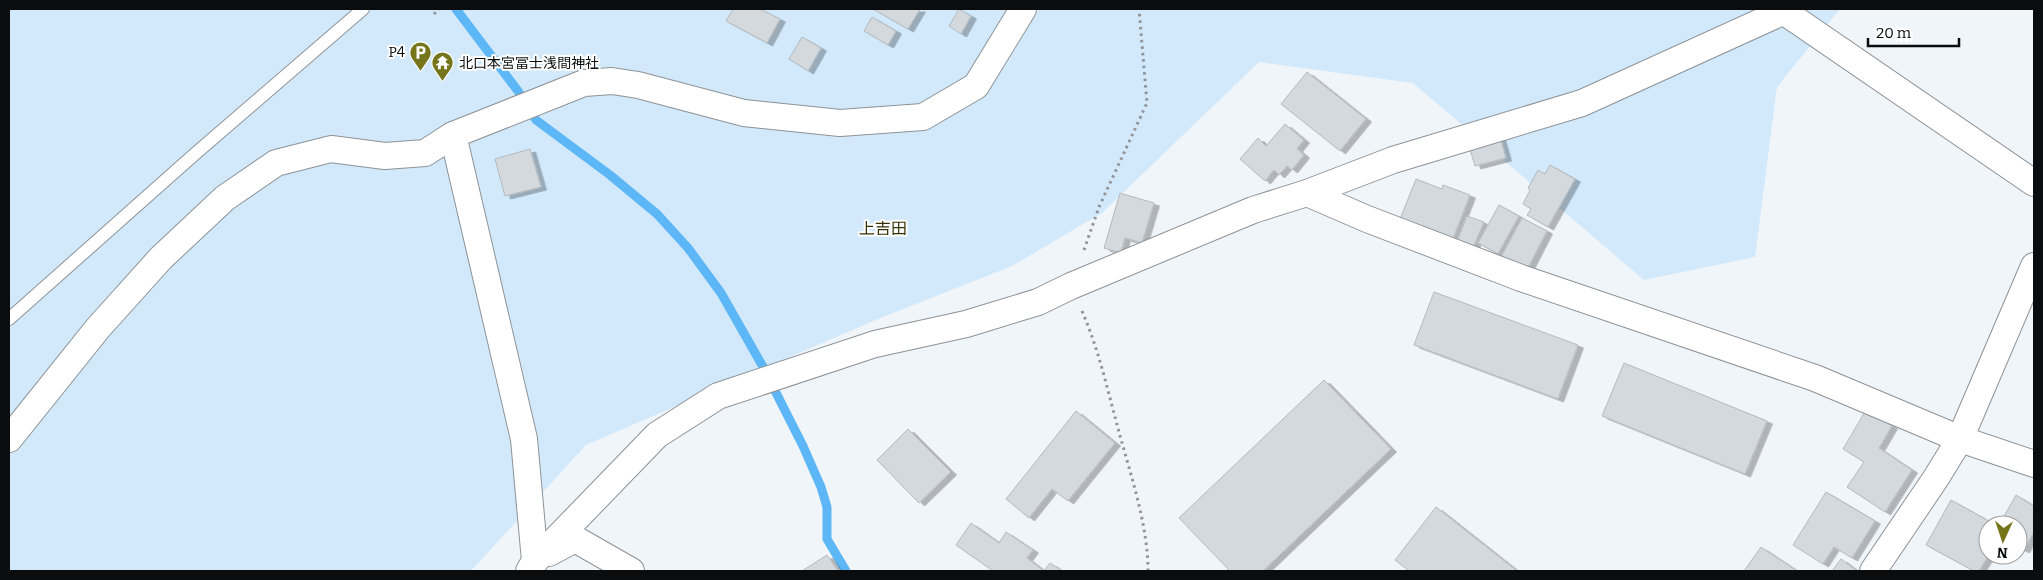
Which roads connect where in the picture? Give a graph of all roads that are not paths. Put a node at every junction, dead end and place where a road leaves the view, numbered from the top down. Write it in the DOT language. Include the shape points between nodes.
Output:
graph roads {
  1 [pos="364,9"];
  2 [pos="1023,9"];
  3 [pos="1786,10"];
  4 [pos="453,135"];
  5 [pos="2034,182"];
  6 [pos="1307,193"];
  7 [pos="2034,266"];
  8 [pos="9,319"];
  9 [pos="9,439"];
  10 [pos="1960,440"];
  11 [pos="2034,464"];
  12 [pos="532,566"];
  13 [pos="630,571"];
  14 [pos="1873,571"];
  1 -- 8 [label="lane"];
  2 -- 4 [label="street" via="976,86 922,117 840,123 744,113 612,81 584,83"];
  3 -- 5 [label="street"];
  3 -- 6 [label="street" via="1582,104 1394,160"];
  4 -- 9 [label="street" via="426,153 385,156 331,149 276,163 225,198 161,258 98,328"];
  4 -- 12 [label="street" via="524,439"];
  6 -- 10 [label="street" via="1521,278 1815,378"];
  6 -- 12 [label="street" via="1253,210 1038,302 966,324 875,344 718,396 657,436"];
  7 -- 10 [label="street"];
  10 -- 11 [label="street"];
  10 -- 14 [label="street"];
  12 -- 13 [label="street" via="576,539"];
}
